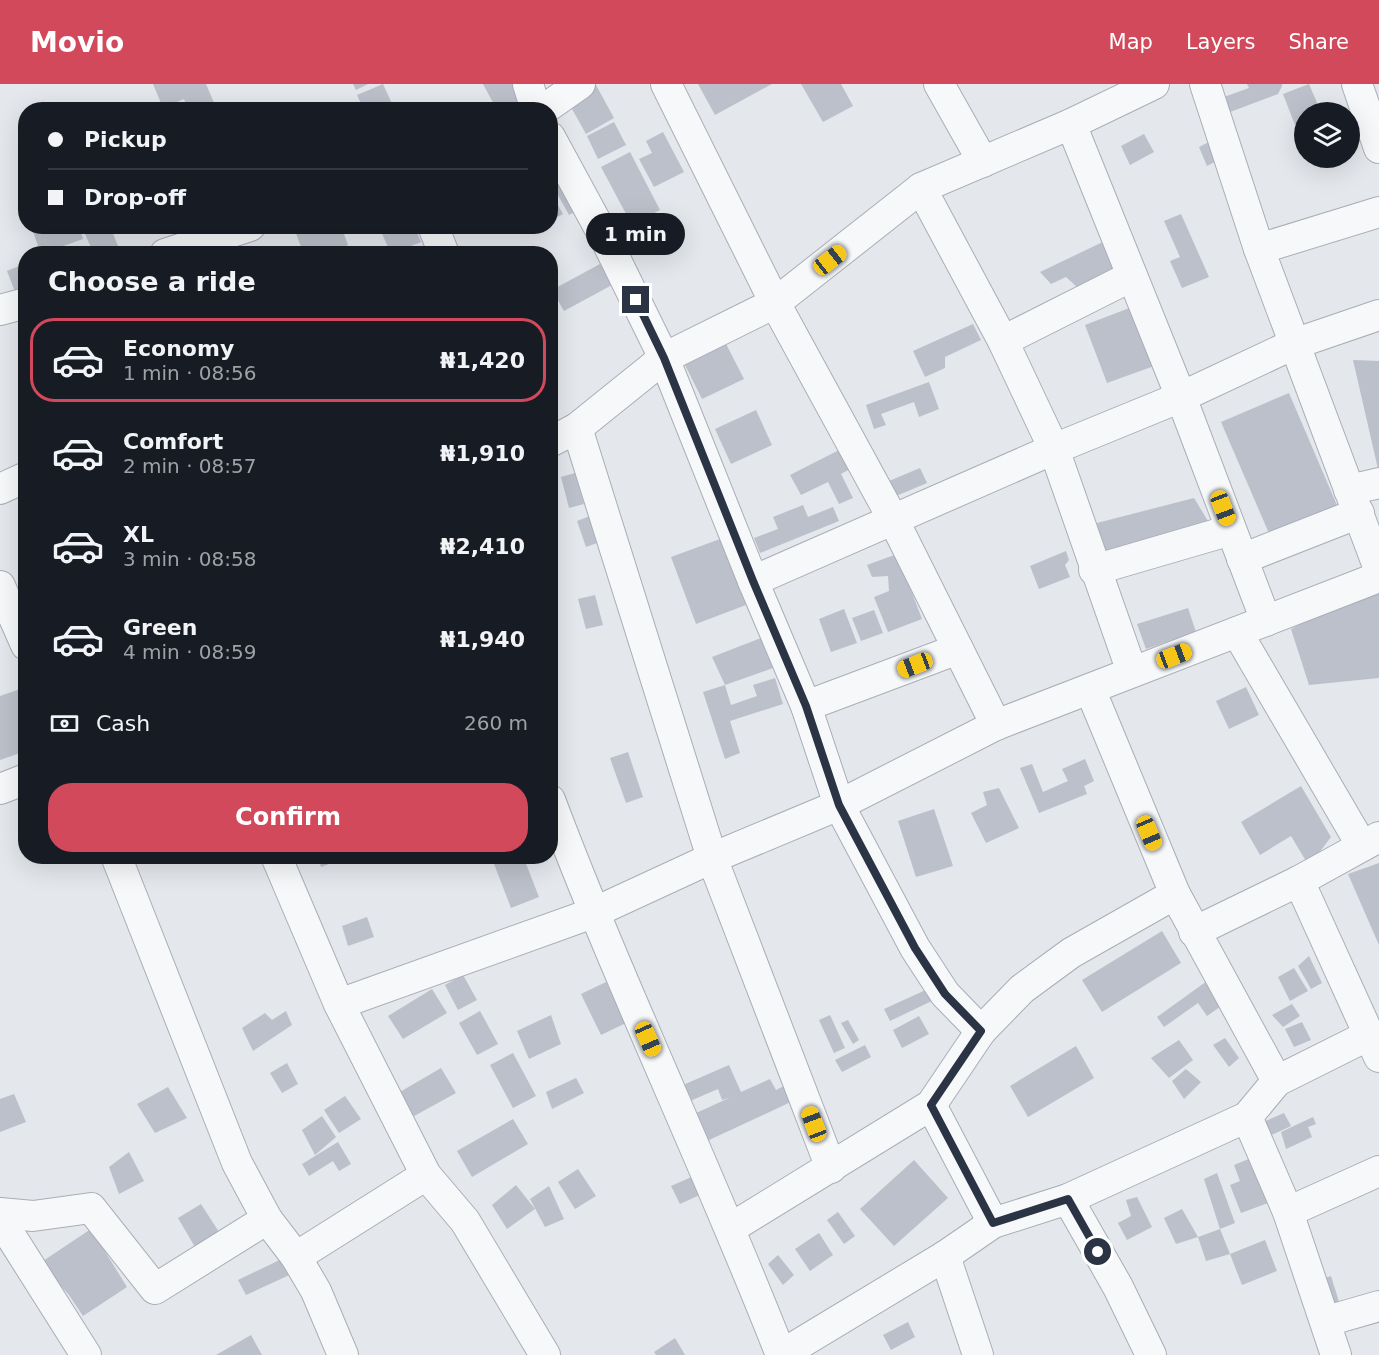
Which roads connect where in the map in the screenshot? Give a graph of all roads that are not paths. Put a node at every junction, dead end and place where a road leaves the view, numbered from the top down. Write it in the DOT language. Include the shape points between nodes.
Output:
graph roads {
  1 [pos="528,84"];
  2 [pos="580,84"];
  3 [pos="666,84"];
  4 [pos="939,84"];
  5 [pos="1205,84"];
  6 [pos="1357,84"];
  7 [pos="1141,87"];
  8 [pos="534,102"];
  9 [pos="554,102"];
  10 [pos="1071,124"];
  11 [pos="1379,148"];
  12 [pos="558,151"];
  13 [pos="983,162"];
  14 [pos="921,188"];
  15 [pos="1379,212"];
  16 [pos="226,234"];
  17 [pos="189,246"];
  18 [pos="1259,249"];
  19 [pos="1132,276"];
  20 [pos="775,303"];
  21 [pos="18,305"];
  22 [pos="0,310"];
  23 [pos="1379,315"];
  24 [pos="1003,341"];
  25 [pos="1294,344"];
  26 [pos="664,358"];
  27 [pos="1181,398"];
  28 [pos="577,428"];
  29 [pos="558,438"];
  30 [pos="1054,449"];
  31 [pos="18,481"];
  32 [pos="1379,483"];
  33 [pos="0,489"];
  34 [pos="1354,502"];
  35 [pos="894,521"];
  36 [pos="1231,530"];
  37 [pos="1242,559"];
  38 [pos="1379,569"];
  39 [pos="1095,570"];
  40 [pos="1379,578"];
  41 [pos="753,581"];
  42 [pos="0,586"];
  43 [pos="1266,621"];
  44 [pos="18,627"];
  45 [pos="1237,632"];
  46 [pos="958,649"];
  47 [pos="1132,672"];
  48 [pos="1090,689"];
  49 [pos="806,706"];
  50 [pos="996,725"];
  51 [pos="18,781"];
  52 [pos="0,789"];
  53 [pos="839,805"];
  54 [pos="558,821"];
  55 [pos="1371,841"];
  56 [pos="712,858"];
  57 [pos="119,864"];
  58 [pos="279,864"];
  59 [pos="1299,881"];
  60 [pos="1175,894"];
  61 [pos="593,913"];
  62 [pos="1194,932"];
  63 [pos="339,1004"];
  64 [pos="981,1031"];
  65 [pos="1374,1046"];
  66 [pos="1277,1081"];
  67 [pos="931,1105"];
  68 [pos="1247,1117"];
  69 [pos="831,1168"];
  70 [pos="1379,1171"];
  71 [pos="426,1174"];
  72 [pos="1068,1199"];
  73 [pos="1288,1212"];
  74 [pos="0,1213"];
  75 [pos="0,1219"];
  76 [pos="267,1219"];
  77 [pos="993,1223"];
  78 [pos="731,1228"];
  79 [pos="945,1256"];
  80 [pos="296,1257"];
  81 [pos="1379,1306"];
  82 [pos="1327,1321"];
  83 [pos="86,1355"];
  84 [pos="343,1355"];
  85 [pos="545,1355"];
  86 [pos="978,1355"];
  87 [pos="1151,1355"];
  88 [pos="1336,1355"];
  1 -- 8 [label="street"];
  2 -- 9 [label="street"];
  3 -- 20 [label="street"];
  4 -- 13 [label="street"];
  5 -- 18 [label="street"];
  6 -- 11 [label="street"];
  7 -- 10 [label="street"];
  10 -- 13 [label="street"];
  10 -- 19 [label="street"];
  12 -- 26 [label="street" via="608,242"];
  13 -- 14 [label="street"];
  14 -- 20 [label="street"];
  14 -- 24 [label="street"];
  15 -- 18 [label="street"];
  16 -- 17 [label="street"];
  18 -- 25 [label="street"];
  19 -- 24 [label="street"];
  19 -- 27 [label="street"];
  20 -- 26 [label="street"];
  20 -- 35 [label="street"];
  21 -- 22 [label="street"];
  23 -- 25 [label="street"];
  24 -- 30 [label="street"];
  25 -- 27 [label="street"];
  25 -- 34 [label="street"];
  26 -- 28 [label="street"];
  26 -- 41 [label="street"];
  27 -- 30 [label="street"];
  27 -- 36 [label="street"];
  28 -- 29 [label="street"];
  28 -- 56 [label="street"];
  30 -- 35 [label="street"];
  30 -- 39 [label="street"];
  31 -- 33 [label="street"];
  32 -- 34 [label="street"];
  34 -- 37 [label="street"];
  34 -- 38 [label="street"];
  35 -- 41 [label="street"];
  35 -- 46 [label="street"];
  36 -- 37 [label="street"];
  36 -- 39 [label="street"];
  37 -- 43 [label="street"];
  39 -- 47 [label="street"];
  40 -- 43 [label="street"];
  41 -- 49 [label="street"];
  42 -- 44 [label="street"];
  43 -- 45 [label="street"];
  45 -- 47 [label="street"];
  45 -- 55 [label="street"];
  46 -- 49 [label="street"];
  46 -- 50 [label="street"];
  47 -- 48 [label="street"];
  48 -- 50 [label="street"];
  48 -- 60 [label="street"];
  49 -- 53 [label="street"];
  50 -- 53 [label="street"];
  51 -- 52 [label="street"];
  53 -- 56 [label="street"];
  53 -- 64 [label="street" via="915,948 945,994"];
  54 -- 61 [label="street"];
  55 -- 59 [label="street"];
  56 -- 61 [label="street"];
  56 -- 69 [label="street"];
  57 -- 76 [label="street" via="237,1163"];
  58 -- 63 [label="street"];
  59 -- 62 [label="street"];
  59 -- 65 [label="street"];
  60 -- 62 [label="street"];
  60 -- 64 [label="street" via="1071,953 1022,989"];
  61 -- 63 [label="street"];
  61 -- 78 [label="street"];
  62 -- 66 [label="street"];
  63 -- 71 [label="street"];
  64 -- 67 [label="street"];
  65 -- 66 [label="street"];
  66 -- 68 [label="street"];
  67 -- 69 [label="street"];
  67 -- 77 [label="street"];
  68 -- 72 [label="street"];
  68 -- 73 [label="street"];
  69 -- 78 [label="street"];
  70 -- 73 [label="street"];
  71 -- 80 [label="street"];
  71 -- 85 [label="street" via="465,1221"];
  72 -- 77 [label="street"];
  72 -- 87 [label="street"];
  73 -- 82 [label="street"];
  74 -- 76 [label="street" via="33,1216 91,1208 154,1289"];
  75 -- 83 [label="street"];
  76 -- 80 [label="street"];
  77 -- 79 [label="street"];
  78 -- 79 [label="street" via="781,1355"];
  79 -- 86 [label="street"];
  80 -- 84 [label="street" via="316,1291"];
  81 -- 82 [label="street"];
  82 -- 88 [label="street"];
}
